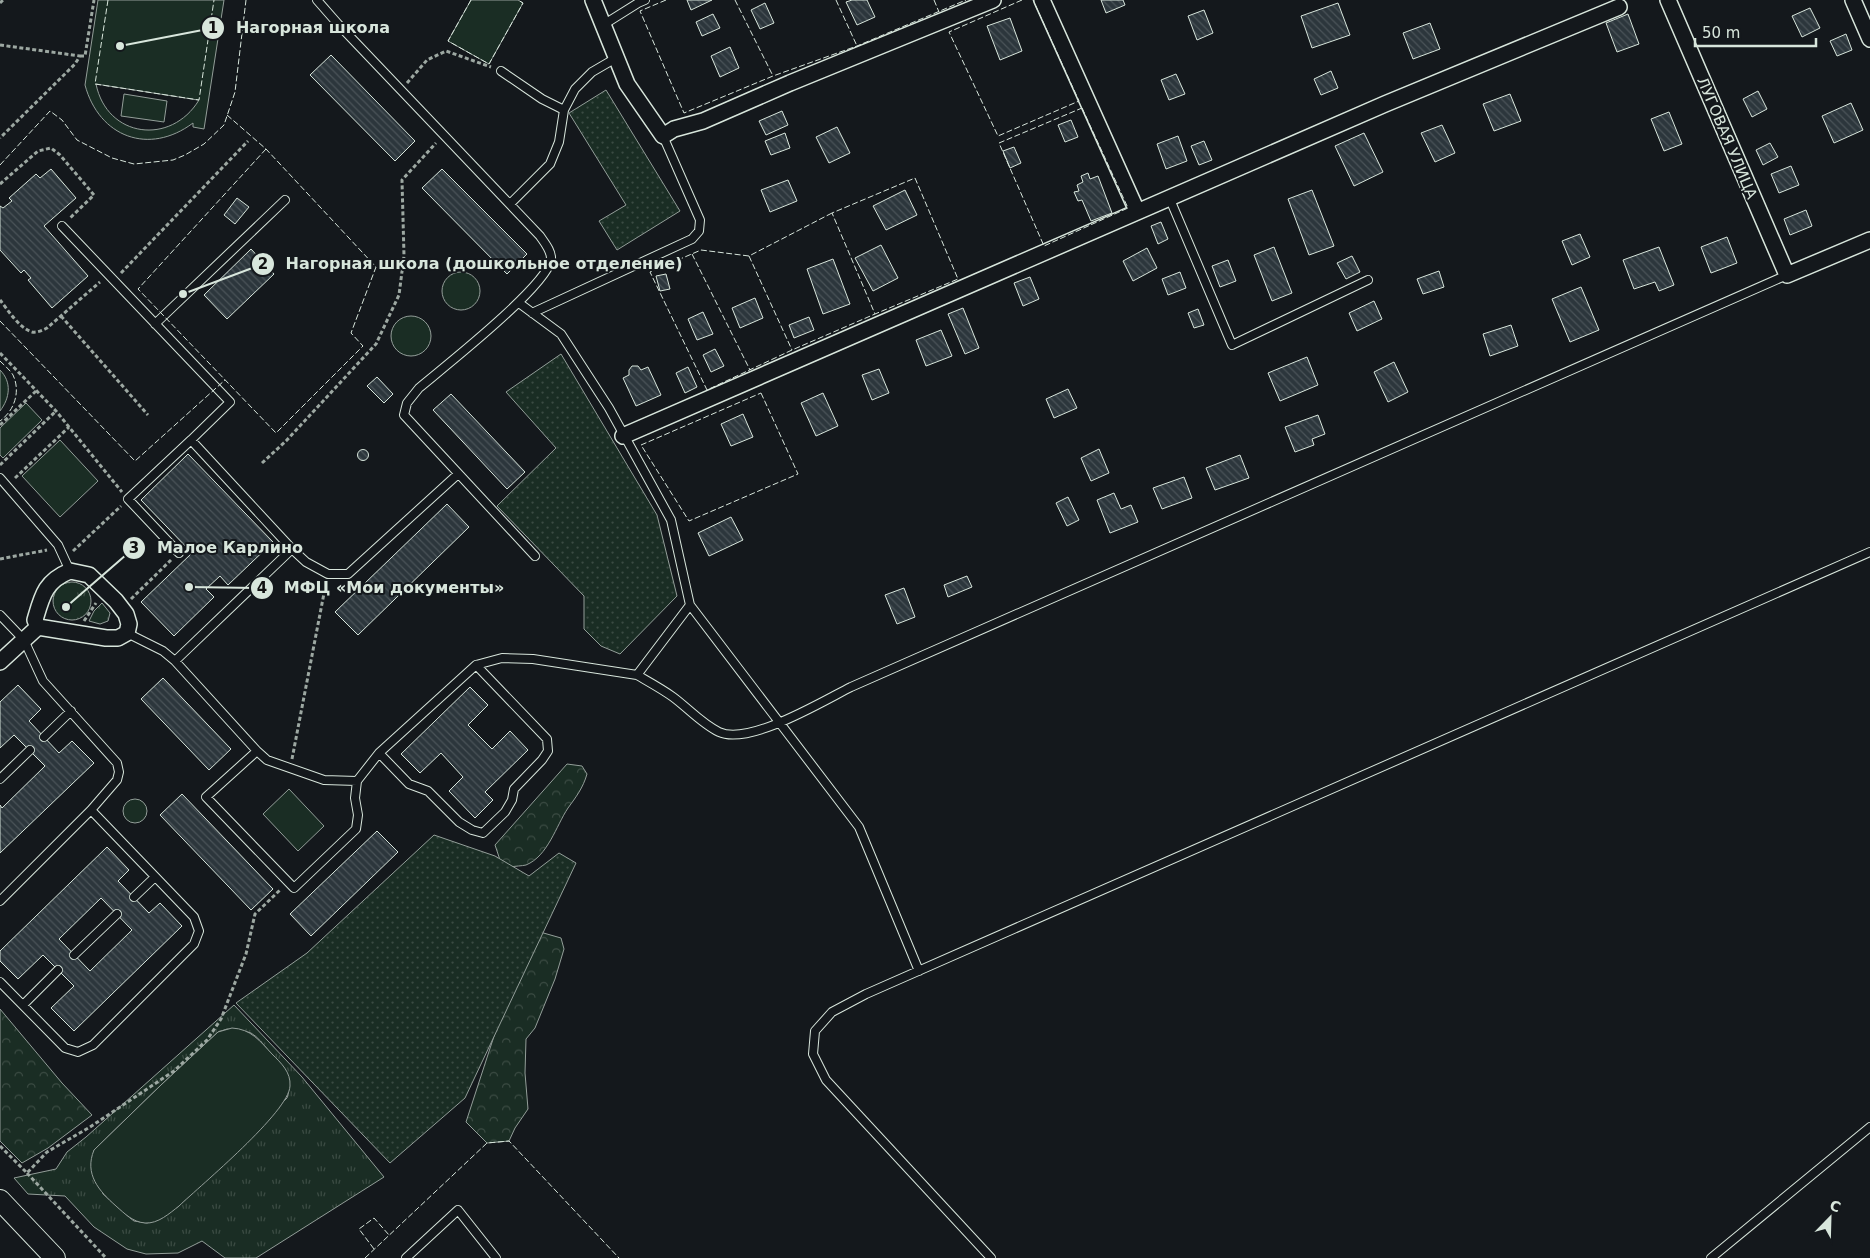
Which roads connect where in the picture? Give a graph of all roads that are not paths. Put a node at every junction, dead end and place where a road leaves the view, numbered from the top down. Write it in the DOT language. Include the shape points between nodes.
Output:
graph roads {
  1 [pos="317,0"];
  2 [pos="593,0"];
  3 [pos="645,0"];
  4 [pos="993,0"];
  5 [pos="1042,0"];
  6 [pos="1668,0"];
  7 [pos="1853,0"];
  8 [pos="1619,7"];
  9 [pos="603,25"];
  10 [pos="1870,39"];
  11 [pos="616,58"];
  12 [pos="501,71"];
  13 [pos="564,110"];
  14 [pos="663,136"];
  15 [pos="1169,197"];
  16 [pos="285,200"];
  17 [pos="510,204"];
  18 [pos="1137,211"];
  19 [pos="62,226"];
  20 [pos="1870,240"];
  21 [pos="1787,275"];
  22 [pos="1368,280"];
  23 [pos="519,303"];
  24 [pos="532,313"];
  25 [pos="156,324"];
  26 [pos="623,436"];
  27 [pos="191,440"];
  28 [pos="458,474"];
  29 [pos="0,478"];
  30 [pos="292,549"];
  31 [pos="1870,552"];
  32 [pos="179,553"];
  33 [pos="535,556"];
  34 [pos="70,571"];
  35 [pos="690,605"];
  36 [pos="0,615"];
  37 [pos="38,627"];
  38 [pos="127,633"];
  39 [pos="24,640"];
  40 [pos="175,661"];
  41 [pos="0,662"];
  42 [pos="476,665"];
  43 [pos="637,675"];
  44 [pos="71,711"];
  45 [pos="779,723"];
  46 [pos="44,737"];
  47 [pos="30,750"];
  48 [pos="257,751"];
  49 [pos="379,753"];
  50 [pos="0,779"];
  51 [pos="358,781"];
  52 [pos="90,810"];
  53 [pos="155,877"];
  54 [pos="134,897"];
  55 [pos="0,901"];
  56 [pos="117,914"];
  57 [pos="74,955"];
  58 [pos="58,970"];
  59 [pos="919,970"];
  60 [pos="0,982"];
  61 [pos="23,1005"];
  62 [pos="1870,1127"];
  63 [pos="0,1200"];
  64 [pos="55,1258"];
  65 [pos="406,1258"];
  66 [pos="496,1258"];
  67 [pos="990,1258"];
  68 [pos="1711,1258"];
  1 -- 17 [label="lane"];
  2 -- 9 [label="street"];
  3 -- 9 [label="lane"];
  4 -- 14 [label="street"];
  5 -- 18 [label="street"];
  6 -- 21 [label="street, ЛУГОВАЯ УЛИЦА"];
  7 -- 10 [label="street"];
  8 -- 15 [label="street"];
  9 -- 11 [label="street"];
  11 -- 13 [label="lane" via="592,72 575,89"];
  11 -- 14 [label="street" via="627,84"];
  12 -- 13 [label="lane"];
  13 -- 17 [label="lane" via="559,142 550,164"];
  14 -- 24 [label="lane" via="700,220 699,231 692,239"];
  15 -- 18 [label="street"];
  15 -- 22 [label="lane" via="1232,345"];
  16 -- 25 [label="lane"];
  17 -- 23 [label="lane" via="540,236 551,260"];
  18 -- 26 [label="street"];
  19 -- 25 [label="lane"];
  20 -- 21 [label="street"];
  21 -- 45 [label="lane" via="851,686"];
  23 -- 24 [label="lane"];
  23 -- 28 [label="lane" via="418,388 407,403 404,415"];
  24 -- 26 [label="lane" via="560,334 609,408"];
  25 -- 27 [label="lane" via="230,402"];
  26 -- 35 [label="lane" via="671,520"];
  27 -- 30 [label="lane"];
  27 -- 32 [label="lane" via="128,499"];
  28 -- 30 [label="lane" via="348,574 328,574 306,562"];
  28 -- 33 [label="lane"];
  29 -- 34 [label="lane" via="58,545"];
  30 -- 40 [label="lane"];
  31 -- 59 [label="lane"];
  34 -- 37 [label="street" via="57,576 46,588 35,620"];
  34 -- 38 [label="street" via="89,575 116,601 126,614"];
  35 -- 43 [label="lane"];
  35 -- 45 [label="lane"];
  36 -- 39 [label="lane"];
  37 -- 38 [label="street" via="106,638 118,638"];
  37 -- 39 [label="street"];
  38 -- 40 [label="lane" via="163,651"];
  39 -- 41 [label="street"];
  39 -- 44 [label="lane" via="44,681"];
  40 -- 48 [label="lane"];
  42 -- 43 [label="lane" via="502,658 533,659"];
  42 -- 49 [label="lane"];
  42 -- 49 [label="lane" via="547,739 548,751 514,789 505,812 483,832 459,822 428,791 409,784"];
  43 -- 45 [label="lane" via="672,696 720,733 755,732"];
  44 -- 46 [label="lane"];
  44 -- 52 [label="lane" via="117,763 119,772 117,780"];
  45 -- 59 [label="lane" via="859,827"];
  47 -- 50 [label="lane"];
  48 -- 51 [label="lane" via="267,760 324,780"];
  48 -- 51 [label="lane" via="206,797 294,888 356,829"];
  49 -- 51 [label="lane"];
  52 -- 53 [label="lane"];
  52 -- 55 [label="lane"];
  53 -- 54 [label="lane"];
  53 -- 61 [label="lane" via="194,917 199,931 194,944 93,1045 78,1052 66,1048"];
  56 -- 57 [label="lane"];
  58 -- 61 [label="lane"];
  59 -- 67 [label="lane" via="832,1012 815,1032 812,1054 826,1080"];
  60 -- 61 [label="lane"];
  62 -- 68 [label="lane"];
  63 -- 64 [label="main road"];
  65 -- 66 [label="lane" via="458,1210"];
}
